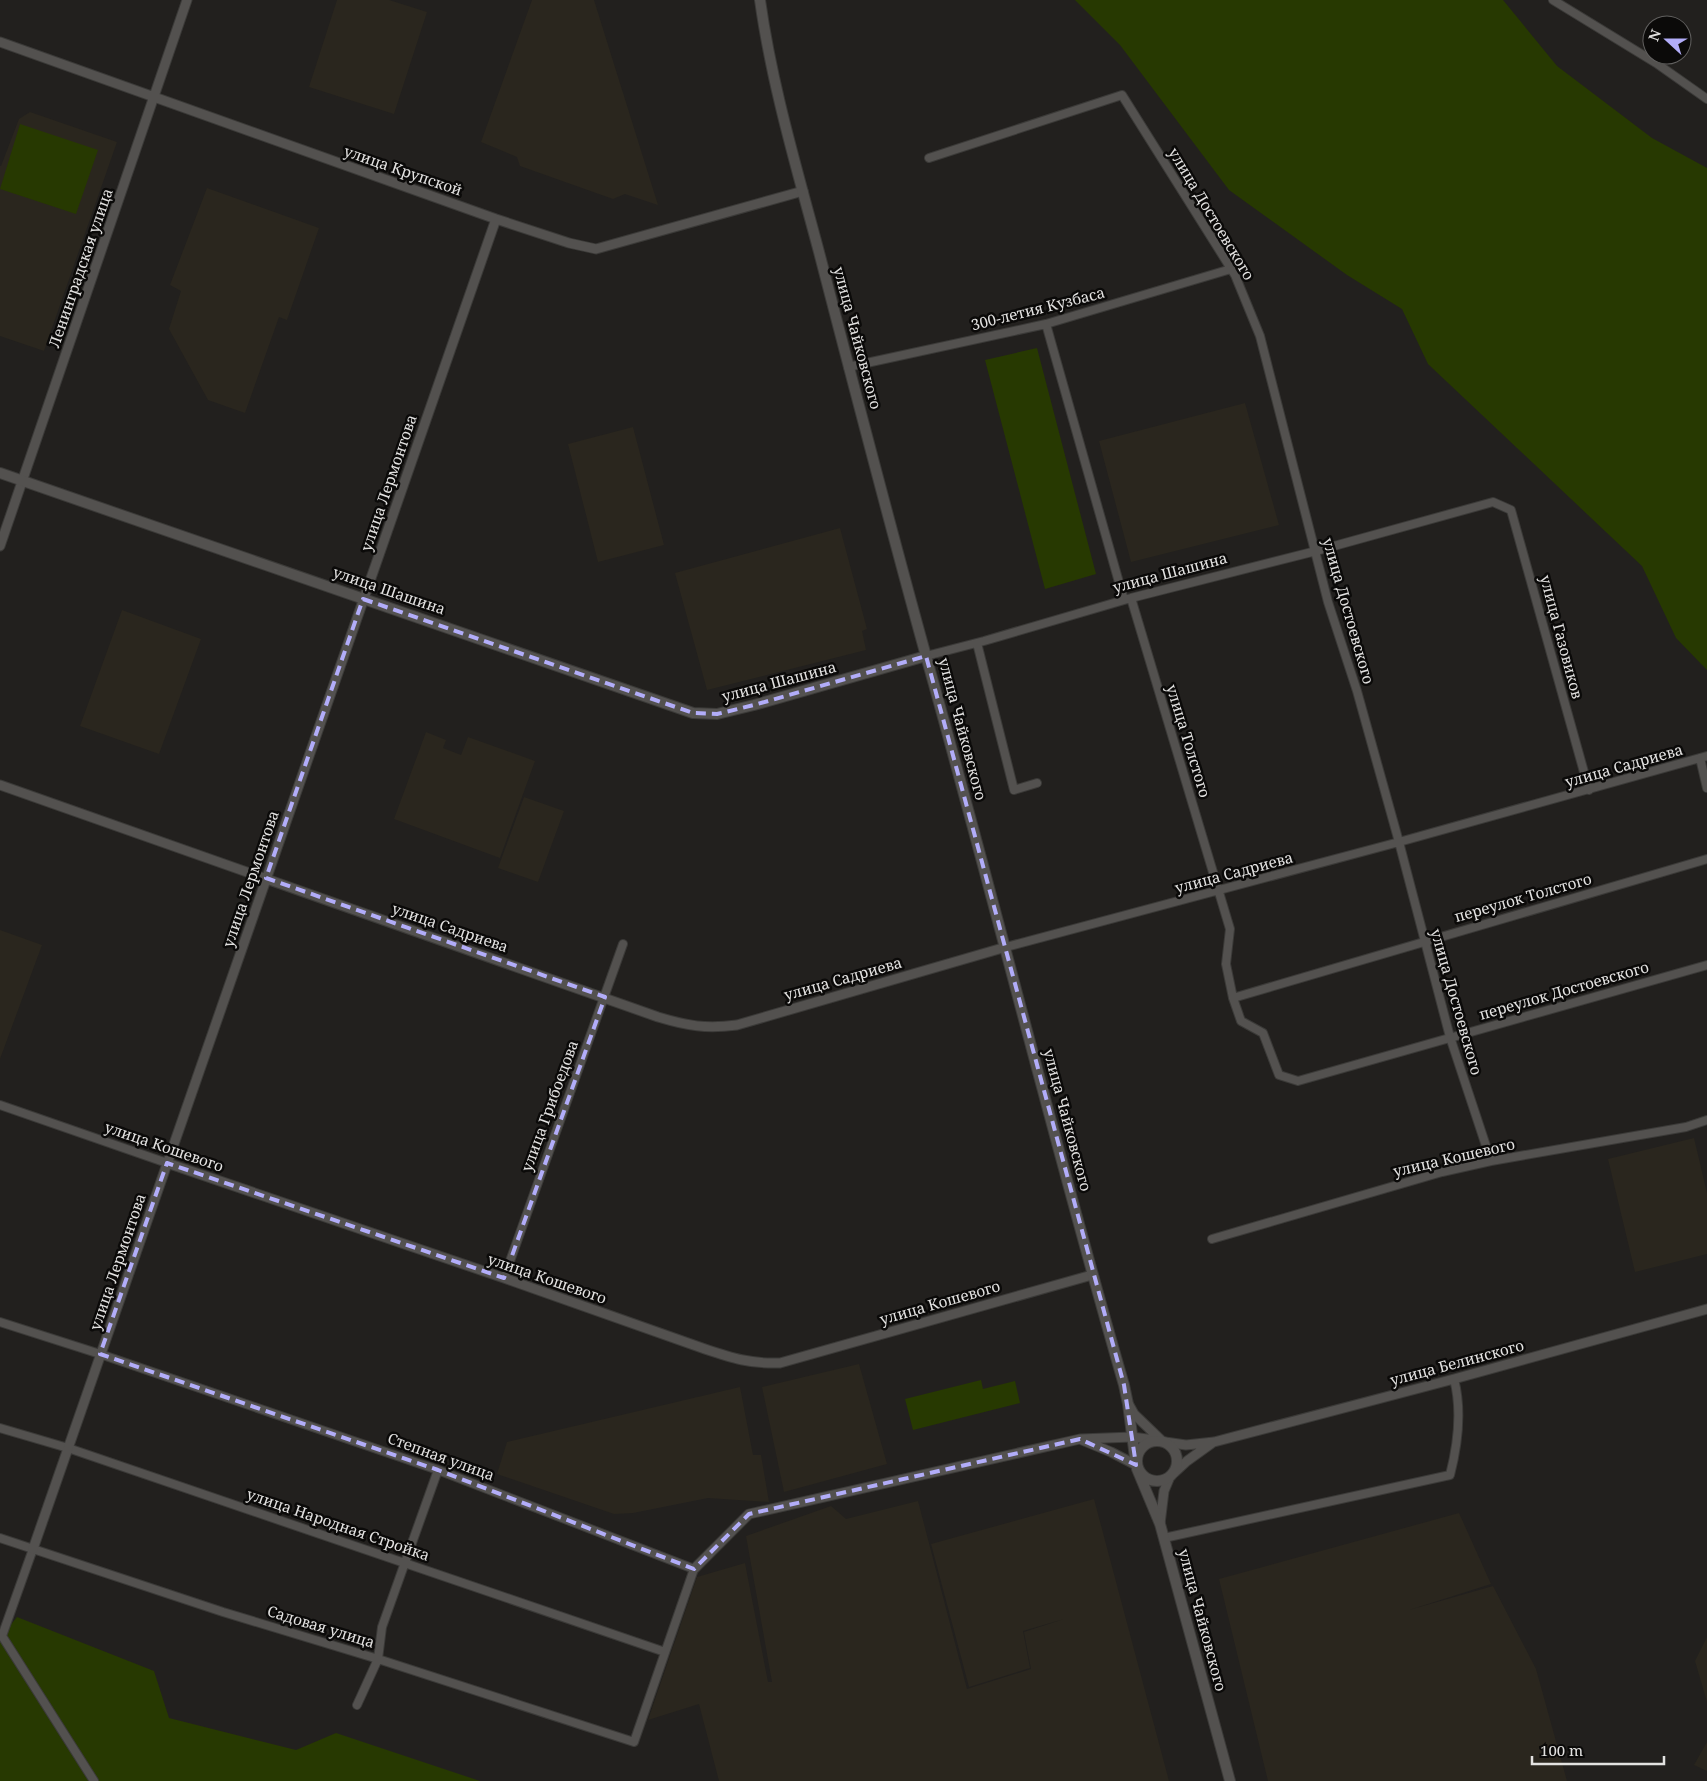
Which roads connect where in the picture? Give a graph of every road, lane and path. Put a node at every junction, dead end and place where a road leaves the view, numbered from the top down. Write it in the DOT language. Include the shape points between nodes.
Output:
graph roads {
  1 [pos="187,0"];
  2 [pos="760,0"];
  3 [pos="1553,0"];
  4 [pos="0,42"];
  5 [pos="154,98"];
  6 [pos="1707,99"];
  7 [pos="929,158"];
  8 [pos="803,190"];
  9 [pos="496,219"];
  10 [pos="1231,268"];
  11 [pos="1046,324"];
  12 [pos="848,367"];
  13 [pos="0,473"];
  14 [pos="22,480"];
  15 [pos="1493,502"];
  16 [pos="0,546"];
  17 [pos="1316,551"];
  18 [pos="363,598"];
  19 [pos="1128,599"];
  20 [pos="977,643"];
  21 [pos="926,656"];
  22 [pos="1703,757"];
  23 [pos="1038,783"];
  24 [pos="0,785"];
  25 [pos="1707,788"];
  26 [pos="1589,790"];
  27 [pos="1399,842"];
  28 [pos="1707,859"];
  29 [pos="266,878"];
  30 [pos="1218,891"];
  31 [pos="1424,941"];
  32 [pos="623,944"];
  33 [pos="1006,947"];
  34 [pos="1707,965"];
  35 [pos="605,997"];
  36 [pos="1233,998"];
  37 [pos="1450,1038"];
  38 [pos="0,1105"];
  39 [pos="1707,1120"];
  40 [pos="1491,1161"];
  41 [pos="167,1163"];
  42 [pos="1212,1239"];
  43 [pos="1092,1275"];
  44 [pos="504,1278"];
  45 [pos="1707,1309"];
  46 [pos="0,1322"];
  47 [pos="100,1354"];
  48 [pos="1454,1378"];
  49 [pos="1128,1404"];
  50 [pos="0,1428"];
  51 [pos="1132,1437"];
  52 [pos="1080,1439"];
  53 [pos="1164,1442"];
  54 [pos="1214,1442"];
  55 [pos="68,1448"];
  56 [pos="1137,1467"];
  57 [pos="438,1470"];
  58 [pos="1171,1476"];
  59 [pos="1160,1524"];
  60 [pos="0,1538"];
  61 [pos="1164,1538"];
  62 [pos="33,1549"];
  63 [pos="406,1563"];
  64 [pos="694,1569"];
  65 [pos="665,1652"];
  66 [pos="378,1659"];
  67 [pos="357,1705"];
  68 [pos="94,1781"];
  69 [pos="1230,1781"];
  1 -- 5 [label="street, Ленинградская улица"];
  2 -- 8 [label="main road, улица Чайковского" via="773,75"];
  3 -- 6 [label="street" via="1656,63"];
  4 -- 5 [label="street, улица Крупской"];
  5 -- 9 [label="street, улица Крупской"];
  5 -- 14 [label="street, Ленинградская улица"];
  7 -- 10 [label="street, улица Достоевского" via="1122,94"];
  8 -- 9 [label="street, улица Крупской" via="596,249"];
  8 -- 12 [label="main road, улица Чайковского"];
  9 -- 18 [label="street, улица Лермонтова"];
  10 -- 11 [label="street, 300-летия Кузбаса"];
  10 -- 17 [label="street, улица Достоевского" via="1260,336"];
  11 -- 12 [label="street, 300-летия Кузбаса"];
  11 -- 19 [label="street, улица Толстого"];
  12 -- 21 [label="main road, улица Чайковского"];
  13 -- 14 [label="main road, улица Шашина"];
  14 -- 16 [label="street, Ленинградская улица"];
  14 -- 18 [label="main road, улица Шашина"];
  15 -- 17 [label="street, улица Шашина"];
  15 -- 26 [label="street, улица Газовиков" via="1511,510"];
  17 -- 19 [label="street, улица Шашина"];
  17 -- 27 [label="street, улица Достоевского"];
  18 -- 21 [label="main road, улица Шашина" via="693,713 717,714 754,705"];
  18 -- 29 [label="street, улица Лермонтова"];
  19 -- 20 [label="street, улица Шашина"];
  19 -- 30 [label="street, улица Толстого"];
  20 -- 21 [label="street, улица Шашина"];
  20 -- 23 [label="street" via="1014,790"];
  21 -- 33 [label="main road, улица Чайковского"];
  22 -- 25 [label="street"];
  22 -- 26 [label="street, улица Садриева"];
  24 -- 29 [label="street, улица Садриева"];
  26 -- 27 [label="street, улица Садриева"];
  27 -- 30 [label="street, улица Садриева"];
  27 -- 31 [label="street, улица Достоевского"];
  28 -- 31 [label="street, переулок Толстого"];
  29 -- 35 [label="street, улица Садриева"];
  29 -- 41 [label="street, улица Лермонтова"];
  30 -- 33 [label="street, улица Садриева"];
  30 -- 36 [label="street, переулок Достоевского" via="1230,929 1226,964"];
  31 -- 36 [label="street, переулок Толстого"];
  31 -- 37 [label="street, улица Достоевского"];
  32 -- 35 [label="street, улица Грибоедова"];
  33 -- 35 [label="street, улица Садриева" via="736,1025 714,1028 680,1023"];
  33 -- 43 [label="main road, улица Чайковского"];
  34 -- 37 [label="street, переулок Достоевского"];
  35 -- 44 [label="street, улица Грибоедова"];
  36 -- 37 [label="street, переулок Достоевского" via="1241,1021 1263,1033 1280,1075 1298,1081"];
  37 -- 40 [label="street, улица Достоевского"];
  38 -- 41 [label="street, улица Кошевого"];
  39 -- 40 [label="street, улица Кошевого" via="1686,1127"];
  40 -- 42 [label="street, улица Кошевого" via="1442,1172"];
  41 -- 44 [label="street, улица Кошевого"];
  41 -- 47 [label="street, улица Лермонтова"];
  43 -- 44 [label="street, улица Кошевого" via="780,1363 759,1364 713,1352"];
  43 -- 49 [label="main road, улица Чайковского"];
  45 -- 48 [label="street, улица Белинского"];
  46 -- 47 [label="street, Степная улица"];
  47 -- 55 [label="street, улица Лермонтова"];
  47 -- 57 [label="street, Степная улица"];
  48 -- 54 [label="street, улица Белинского"];
  48 -- 61 [label="street" via="1458,1395 1457,1450 1450,1475"];
  49 -- 51 [label="main road, улица Чайковского"];
  49 -- 53 [label="street" via="1134,1414"];
  50 -- 55 [label="street, улица Народная Стройка"];
  51 -- 52 [label="street"];
  51 -- 53 [label="street"];
  51 -- 56 [label="main road, улица Чайковского"];
  52 -- 56 [label="street"];
  52 -- 64 [label="street" via="749,1514"];
  53 -- 54 [label="street" via="1186,1445"];
  53 -- 56 [label="main road" via="1144,1446"];
  53 -- 58 [label="main road" via="1176,1455 1177,1462"];
  54 -- 58 [label="street"];
  55 -- 62 [label="street, улица Лермонтова"];
  55 -- 63 [label="street, улица Народная Стройка"];
  56 -- 58 [label="main road" via="1149,1480"];
  56 -- 59 [label="main road, улица Чайковского"];
  57 -- 63 [label="street"];
  57 -- 64 [label="street, Степная улица"];
  58 -- 59 [label="street" via="1164,1491"];
  59 -- 61 [label="main road, улица Чайковского"];
  60 -- 62 [label="street, Садовая улица"];
  61 -- 69 [label="main road, улица Чайковского"];
  62 -- 66 [label="street, Садовая улица"];
  62 -- 68 [label="street" via="2,1636"];
  63 -- 65 [label="street, улица Народная Стройка"];
  63 -- 66 [label="street" via="382,1627"];
  64 -- 65 [label="street"];
  65 -- 66 [label="street, Садовая улица" via="634,1742"];
  66 -- 67 [label="street"];
}
